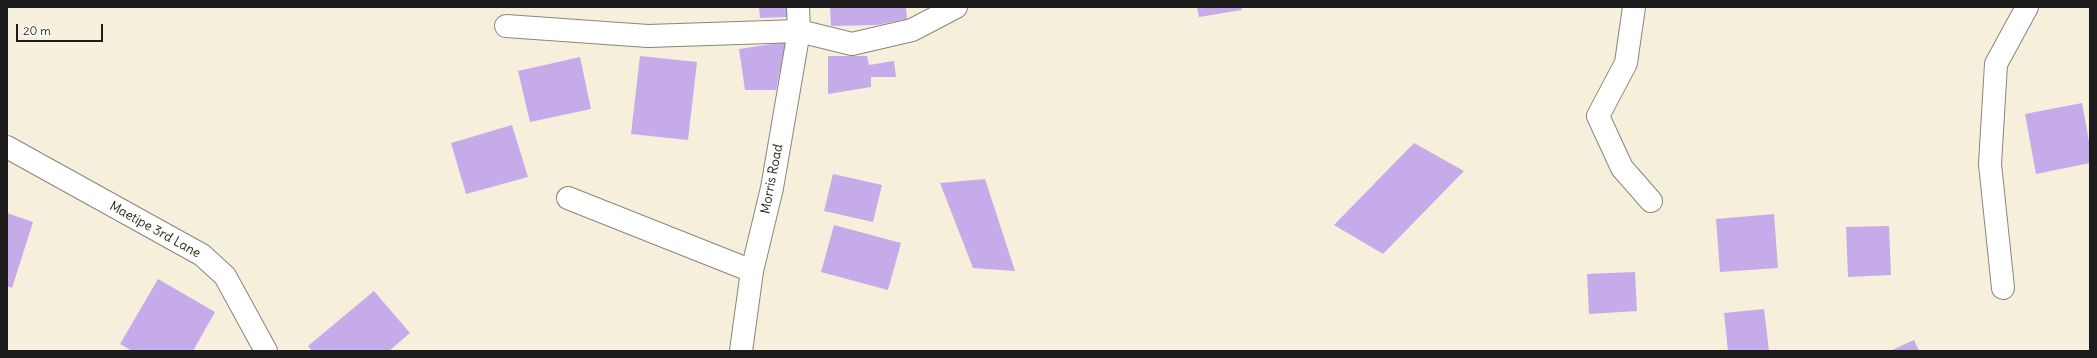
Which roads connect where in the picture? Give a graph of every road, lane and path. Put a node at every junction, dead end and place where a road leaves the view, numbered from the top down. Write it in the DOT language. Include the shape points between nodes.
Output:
graph roads {
  1 [pos="798,7"];
  2 [pos="956,7"];
  3 [pos="1634,7"];
  4 [pos="2027,7"];
  5 [pos="506,26"];
  6 [pos="799,32"];
  7 [pos="7,147"];
  8 [pos="568,198"];
  9 [pos="1651,201"];
  10 [pos="752,271"];
  11 [pos="2003,288"];
  12 [pos="266,351"];
  13 [pos="741,351"];
  1 -- 6 [label="street, Morris Road"];
  2 -- 6 [label="street" via="912,30 852,44"];
  3 -- 9 [label="street" via="1626,63 1598,116 1622,168"];
  4 -- 11 [label="street" via="1996,64 1990,164"];
  5 -- 6 [label="street" via="648,36"];
  6 -- 10 [label="street, Morris Road" via="772,188"];
  7 -- 12 [label="street, Maetipe 3rd Lane" via="202,255 225,276"];
  8 -- 10 [label="street"];
  10 -- 13 [label="street, Morris Road"];
}
